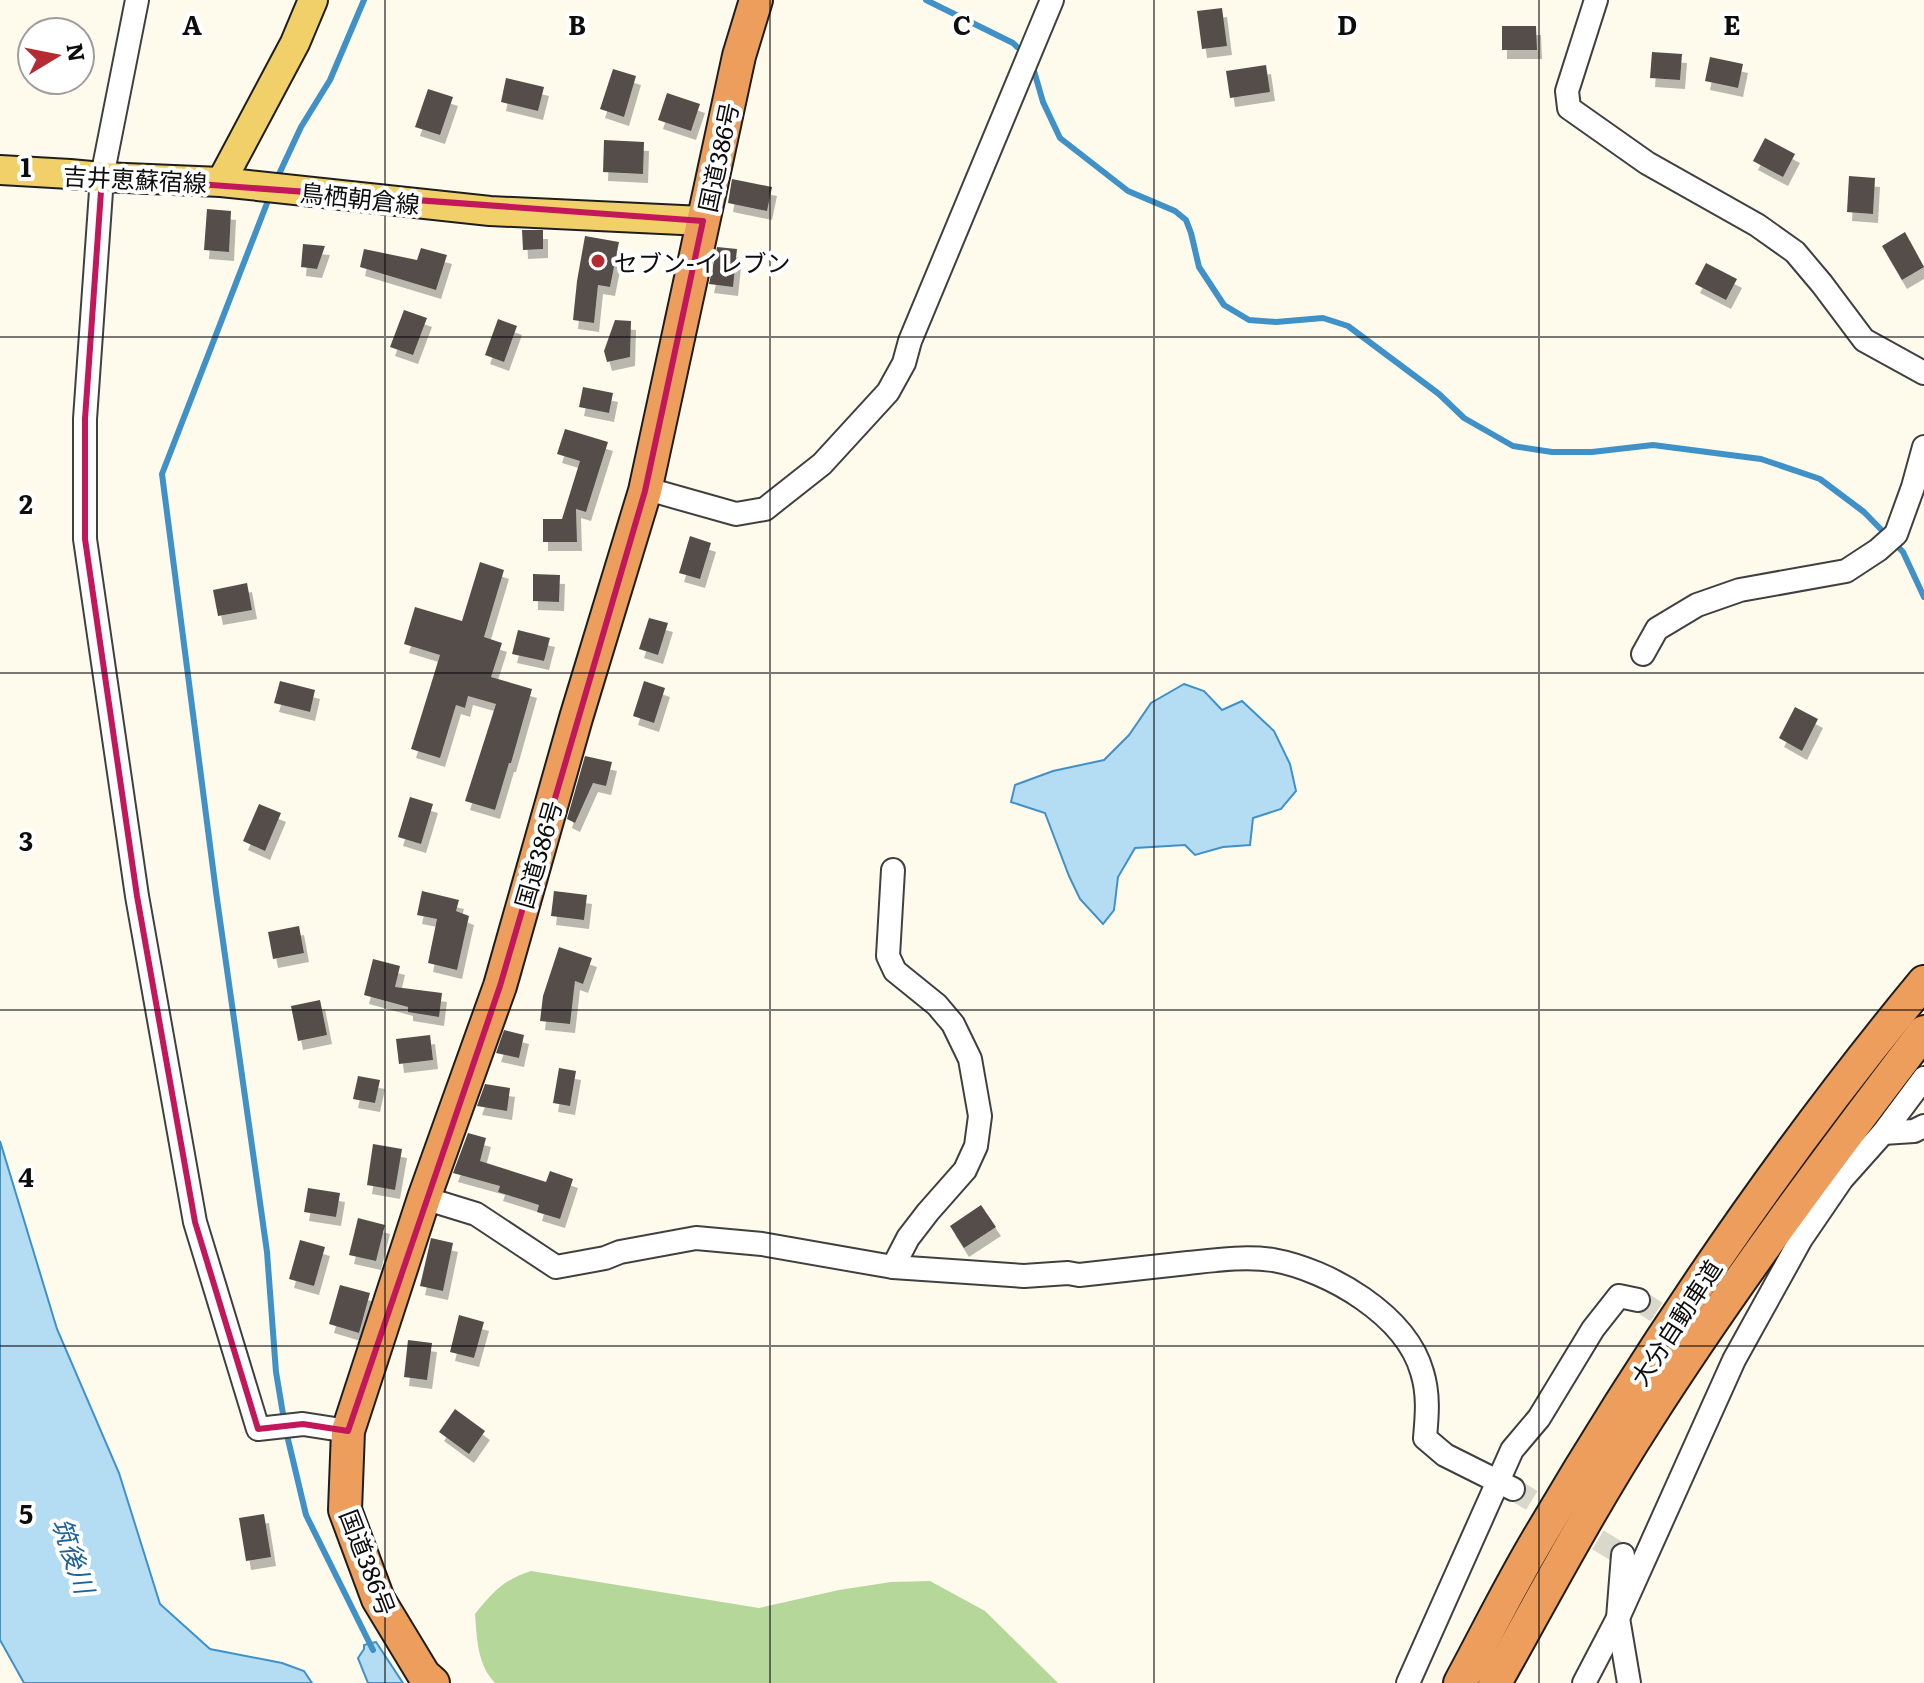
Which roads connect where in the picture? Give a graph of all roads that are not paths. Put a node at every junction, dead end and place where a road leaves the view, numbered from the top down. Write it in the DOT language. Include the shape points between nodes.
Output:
graph roads {
  1 [pos="137,0"];
  2 [pos="313,0"];
  3 [pos="756,0"];
  4 [pos="1052,0"];
  5 [pos="1596,0"];
  6 [pos="0,170"];
  7 [pos="102,177"];
  8 [pos="221,182"];
  9 [pos="703,221"];
  10 [pos="1924,373"];
  11 [pos="1924,447"];
  12 [pos="645,491"];
  13 [pos="1643,654"];
  14 [pos="893,870"];
  15 [pos="1924,982"];
  16 [pos="1924,1032"];
  17 [pos="1924,1078"];
  18 [pos="1924,1126"];
  19 [pos="1883,1133"];
  20 [pos="424,1198"];
  21 [pos="893,1267"];
  22 [pos="1638,1300"];
  23 [pos="1712,1348"];
  24 [pos="1734,1360"];
  25 [pos="348,1431"];
  26 [pos="1506,1485"];
  27 [pos="1623,1555"];
  28 [pos="1618,1618"];
  29 [pos="433,1683"];
  30 [pos="1408,1683"];
  31 [pos="1460,1683"];
  32 [pos="1495,1683"];
  33 [pos="1584,1683"];
  34 [pos="1629,1683"];
  1 -- 7 [label="street"];
  2 -- 8 [label="main road"];
  3 -- 9 [label="highway, 国道386号"];
  4 -- 12 [label="street" via="888,392 822,464 765,509 736,514"];
  5 -- 10 [label="street" via="1567,91 1569,108 1647,163 1795,252 1864,340"];
  6 -- 7 [label="main road, 吉井恵蘇宿線"];
  7 -- 8 [label="main road, 吉井恵蘇宿線"];
  7 -- 25 [label="street" via="84,453 85,539 137,896 195,1222 258,1429 292,1425"];
  8 -- 9 [label="main road, 鳥栖朝倉線" via="490,211"];
  9 -- 12 [label="highway, 国道386号"];
  11 -- 13 [label="street" via="1896,534 1878,550 1846,571 1740,590 1697,605 1657,629"];
  12 -- 20 [label="highway, 国道386号" via="500,986"];
  14 -- 21 [label="street" via="888,956 895,971 953,1024 970,1059 980,1116 976,1146 965,1170 908,1238"];
  15 -- 31 [label="highway, 大分自動車道" via="1712,1265 1537,1541"];
  16 -- 32 [label="highway, 大分自動車道" via="1752,1264 1645,1422"];
  17 -- 19 [label="street"];
  18 -- 19 [label="street"];
  19 -- 24 [label="street" via="1842,1179 1801,1239"];
  20 -- 21 [label="street" via="476,1214 556,1267 696,1238"];
  20 -- 25 [label="highway, 国道386号"];
  21 -- 26 [label="street" via="1079,1275 1233,1258 1272,1260 1309,1270 1364,1299 1411,1344 1428,1403 1425,1438 1445,1455"];
  22 -- 26 [label="street" via="1619,1296 1593,1329 1539,1418 1512,1450"];
  23 -- 24 [label="street"];
  24 -- 28 [label="street"];
  25 -- 29 [label="highway, 国道386号" via="345,1510 378,1599"];
  26 -- 30 [label="street"];
  27 -- 28 [label="street"];
  28 -- 33 [label="street"];
  28 -- 34 [label="street"];
}
